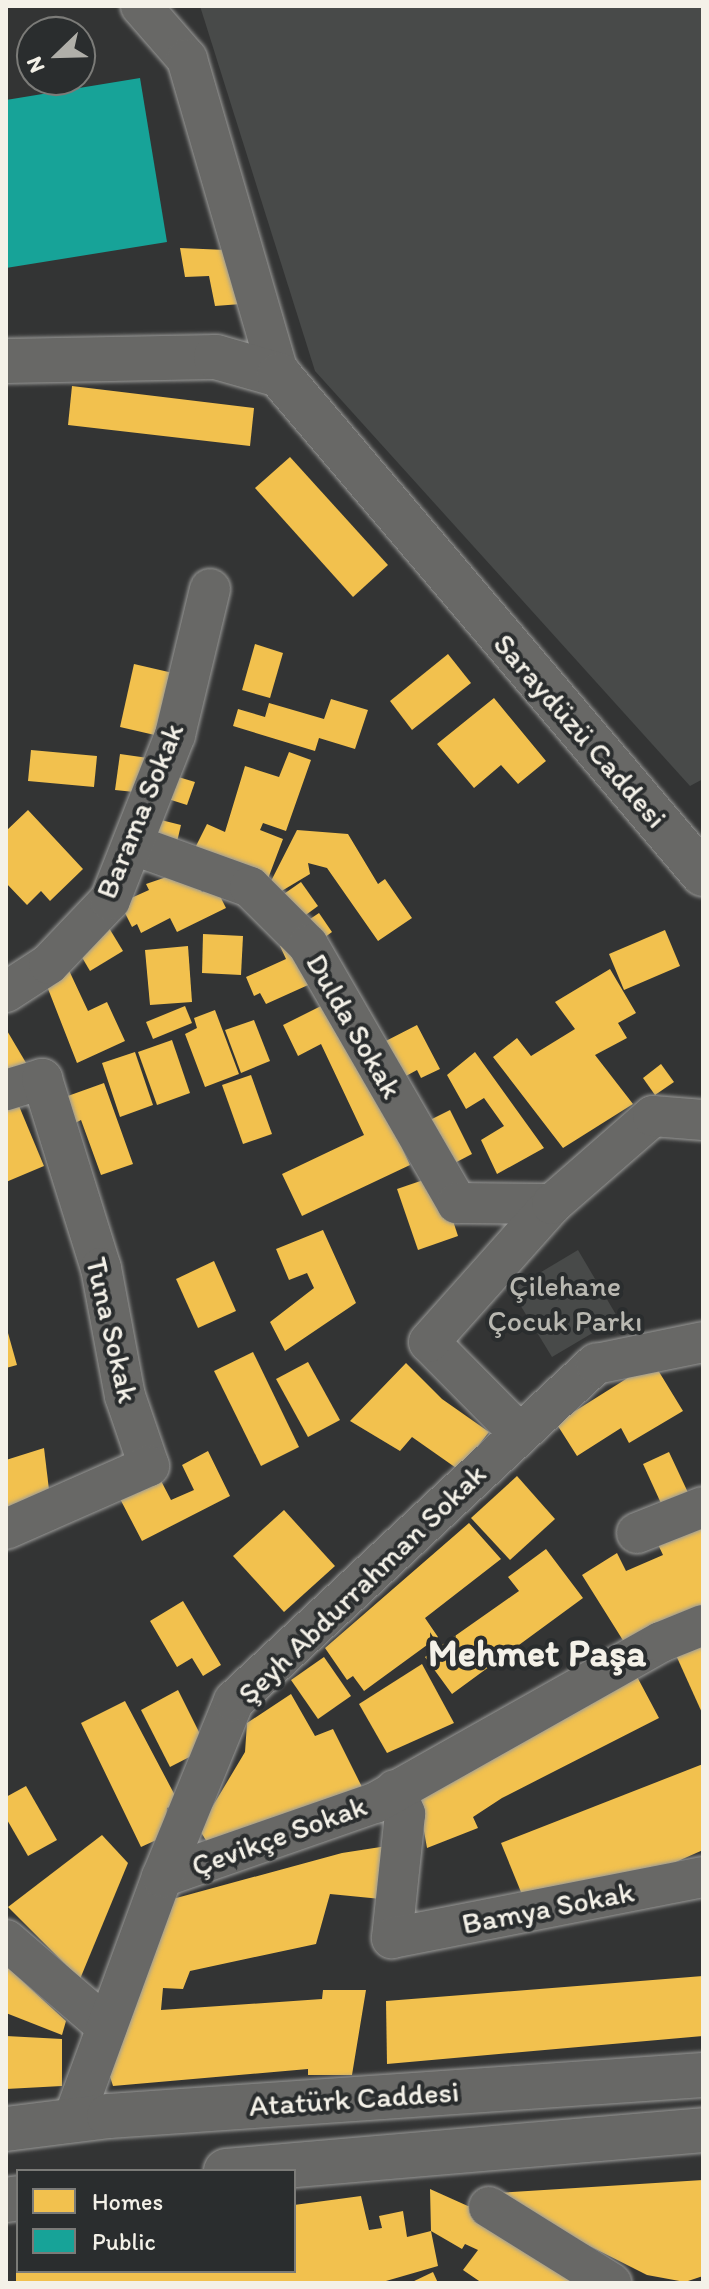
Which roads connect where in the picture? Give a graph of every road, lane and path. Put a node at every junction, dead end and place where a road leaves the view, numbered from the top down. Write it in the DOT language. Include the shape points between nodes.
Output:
graph roads {
  1 [pos="141,6"];
  2 [pos="6,361"];
  3 [pos="279,375"];
  4 [pos="210,589"];
  5 [pos="134,845"];
  6 [pos="703,874"];
  7 [pos="6,992"];
  8 [pos="6,1090"];
  9 [pos="703,1120"];
  10 [pos="552,1204"];
  11 [pos="703,1342"];
  12 [pos="512,1441"];
  13 [pos="703,1507"];
  14 [pos="6,1529"];
  15 [pos="637,1533"];
  16 [pos="703,1625"];
  17 [pos="395,1790"];
  18 [pos="162,1877"];
  19 [pos="703,1877"];
  20 [pos="392,1938"];
  21 [pos="6,1940"];
  22 [pos="107,2027"];
  23 [pos="703,2075"];
  24 [pos="73,2120"];
  25 [pos="6,2129"];
  26 [pos="703,2130"];
  27 [pos="249,2169"];
  28 [pos="489,2207"];
  29 [pos="611,2283"];
  1 -- 3 [label="street" via="187,59"];
  2 -- 3 [label="main road" via="216,357"];
  3 -- 6 [label="main road, Saraydüzü Caddesi"];
  4 -- 5 [label="street, Barama Sokak" via="175,735"];
  5 -- 7 [label="street, Barama Sokak" via="110,900 49,964"];
  5 -- 10 [label="street, Dulda Sokak" via="250,887 308,945 457,1203"];
  8 -- 14 [label="street, Tuna Sokak" via="42,1079 101,1268 125,1396 149,1466"];
  9 -- 10 [label="street" via="653,1116"];
  10 -- 12 [label="street" via="429,1342"];
  11 -- 12 [label="street, Şeyh Abdurrahman Sokak" via="596,1364"];
  12 -- 18 [label="street, Şeyh Abdurrahman Sokak" via="234,1701"];
  13 -- 15 [label="street"];
  16 -- 17 [label="street, Çevikçe Sokak" via="661,1642"];
  17 -- 18 [label="street, Çevikçe Sokak" via="375,1803"];
  17 -- 20 [label="street, Çevikçe Sokak" via="405,1814"];
  18 -- 22 [label="street, Şeyh Abdurrahman Sokak"];
  19 -- 20 [label="street, Bamya Sokak"];
  21 -- 22 [label="street"];
  22 -- 24 [label="street, Şeyh Abdurrahman Sokak"];
  23 -- 24 [label="main road, Atatürk Caddesi"];
  24 -- 25 [label="main road, Atatürk Caddesi"];
  26 -- 27 [label="main road, Atatürk Caddesi"];
  28 -- 29 [label="street"];
}
